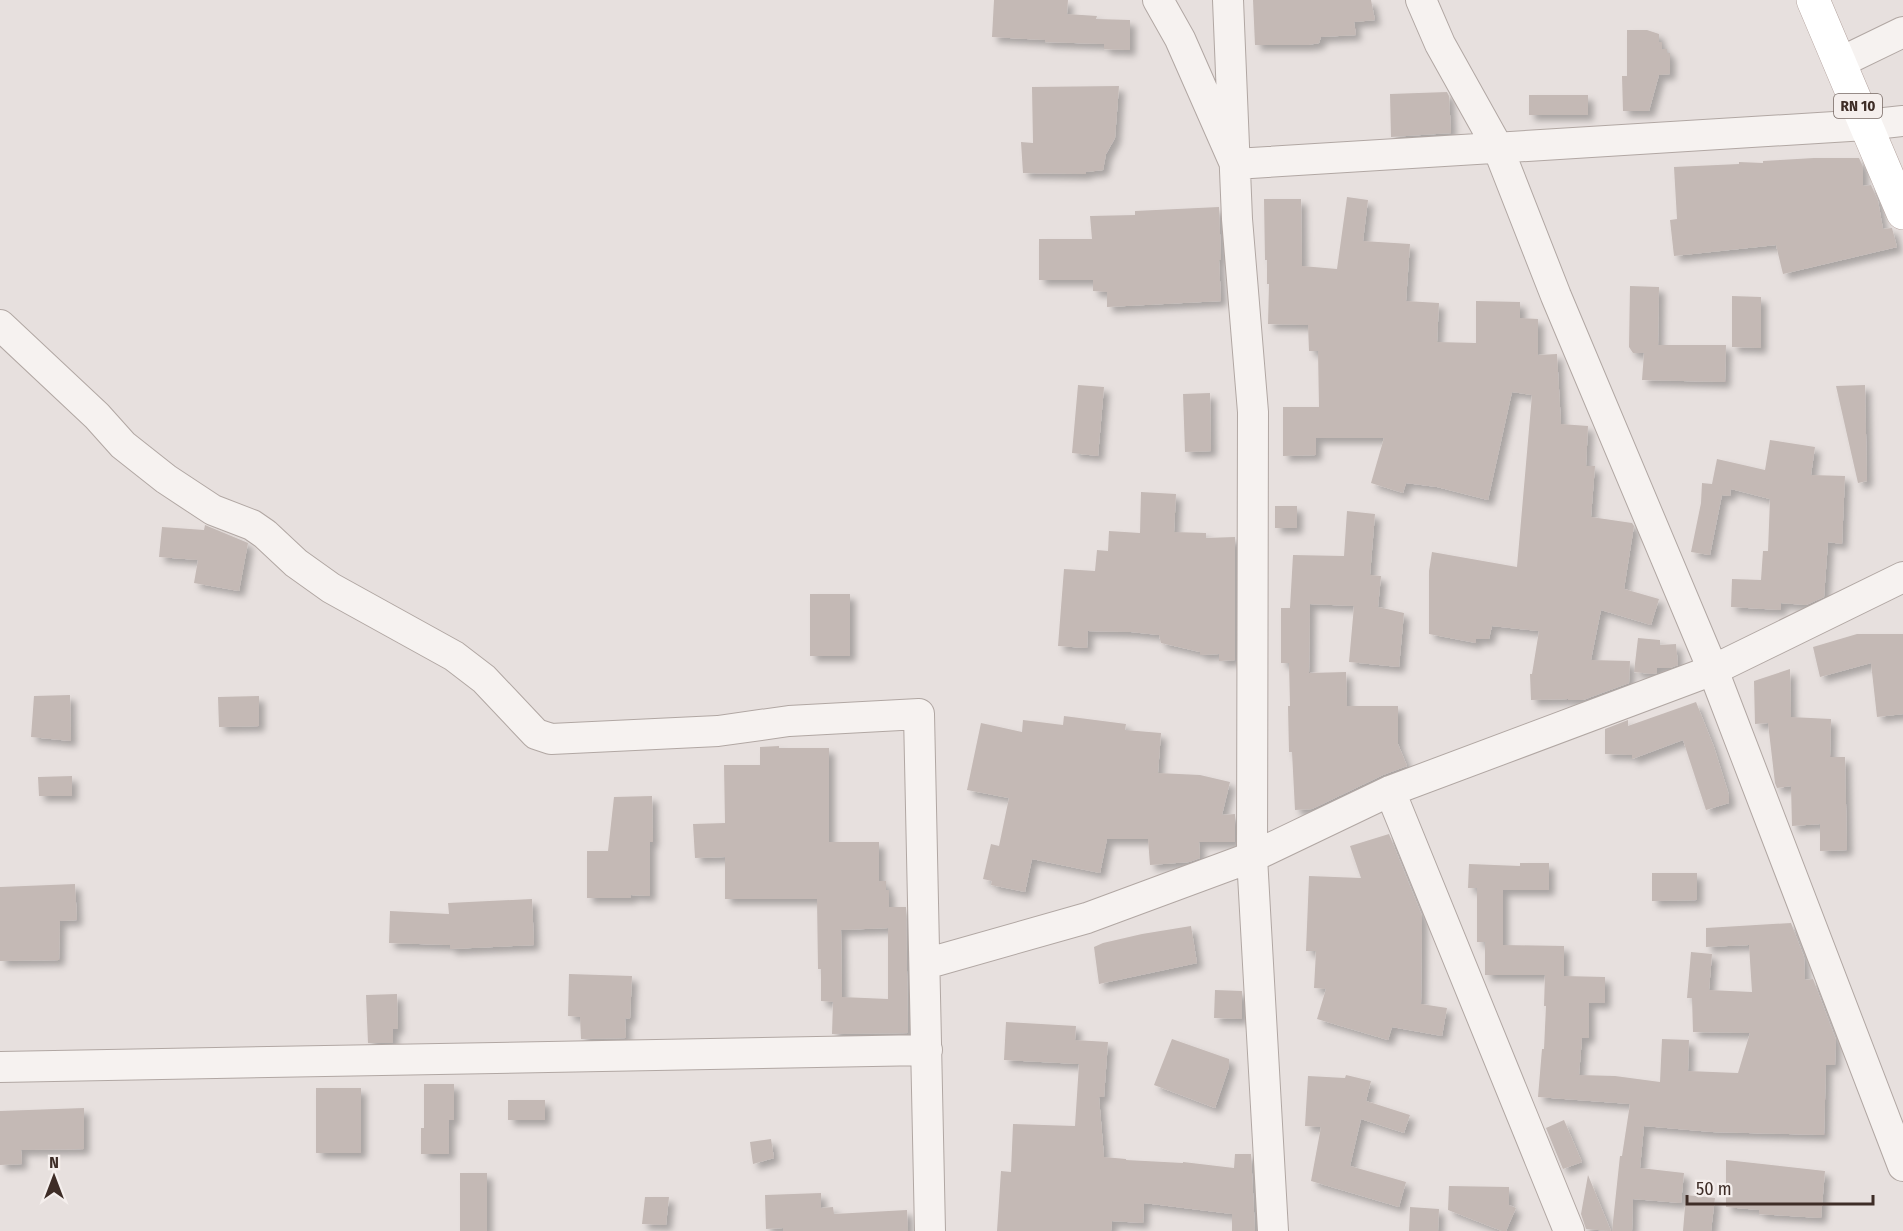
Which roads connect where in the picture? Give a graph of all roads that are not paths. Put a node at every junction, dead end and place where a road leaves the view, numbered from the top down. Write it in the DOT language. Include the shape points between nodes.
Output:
graph roads {
  1 [pos="1158,0"];
  2 [pos="1228,0"];
  3 [pos="1421,0"];
  4 [pos="1813,0"];
  5 [pos="1903,32"];
  6 [pos="1839,63"];
  7 [pos="1903,120"];
  8 [pos="1866,125"];
  9 [pos="1498,148"];
  10 [pos="1235,164"];
  11 [pos="1903,213"];
  12 [pos="0,324"];
  13 [pos="1903,577"];
  14 [pos="1713,670"];
  15 [pos="1390,792"];
  16 [pos="1252,857"];
  17 [pos="924,964"];
  18 [pos="927,1050"];
  19 [pos="0,1067"];
  20 [pos="1903,1166"];
  21 [pos="930,1231"];
  22 [pos="1273,1231"];
  23 [pos="1569,1231"];
  1 -- 10 [label="street" via="1180,39"];
  2 -- 10 [label="street"];
  3 -- 9 [label="street" via="1440,44"];
  4 -- 6 [label="main road, RN 10"];
  5 -- 6 [label="street"];
  6 -- 8 [label="main road, RN 10"];
  7 -- 8 [label="street"];
  8 -- 9 [label="street"];
  8 -- 11 [label="main road, RN 10"];
  9 -- 10 [label="street"];
  9 -- 14 [label="street"];
  10 -- 16 [label="street" via="1253,412"];
  12 -- 17 [label="street" via="123,445 166,479 213,510 252,525 331,588 454,656 484,679 536,734 551,738 718,731 789,721 919,714"];
  13 -- 14 [label="street"];
  14 -- 15 [label="street"];
  14 -- 20 [label="street"];
  15 -- 16 [label="street"];
  15 -- 23 [label="street"];
  16 -- 17 [label="street" via="1086,918"];
  16 -- 22 [label="street"];
  17 -- 18 [label="street"];
  18 -- 19 [label="street"];
  18 -- 21 [label="street"];
}
